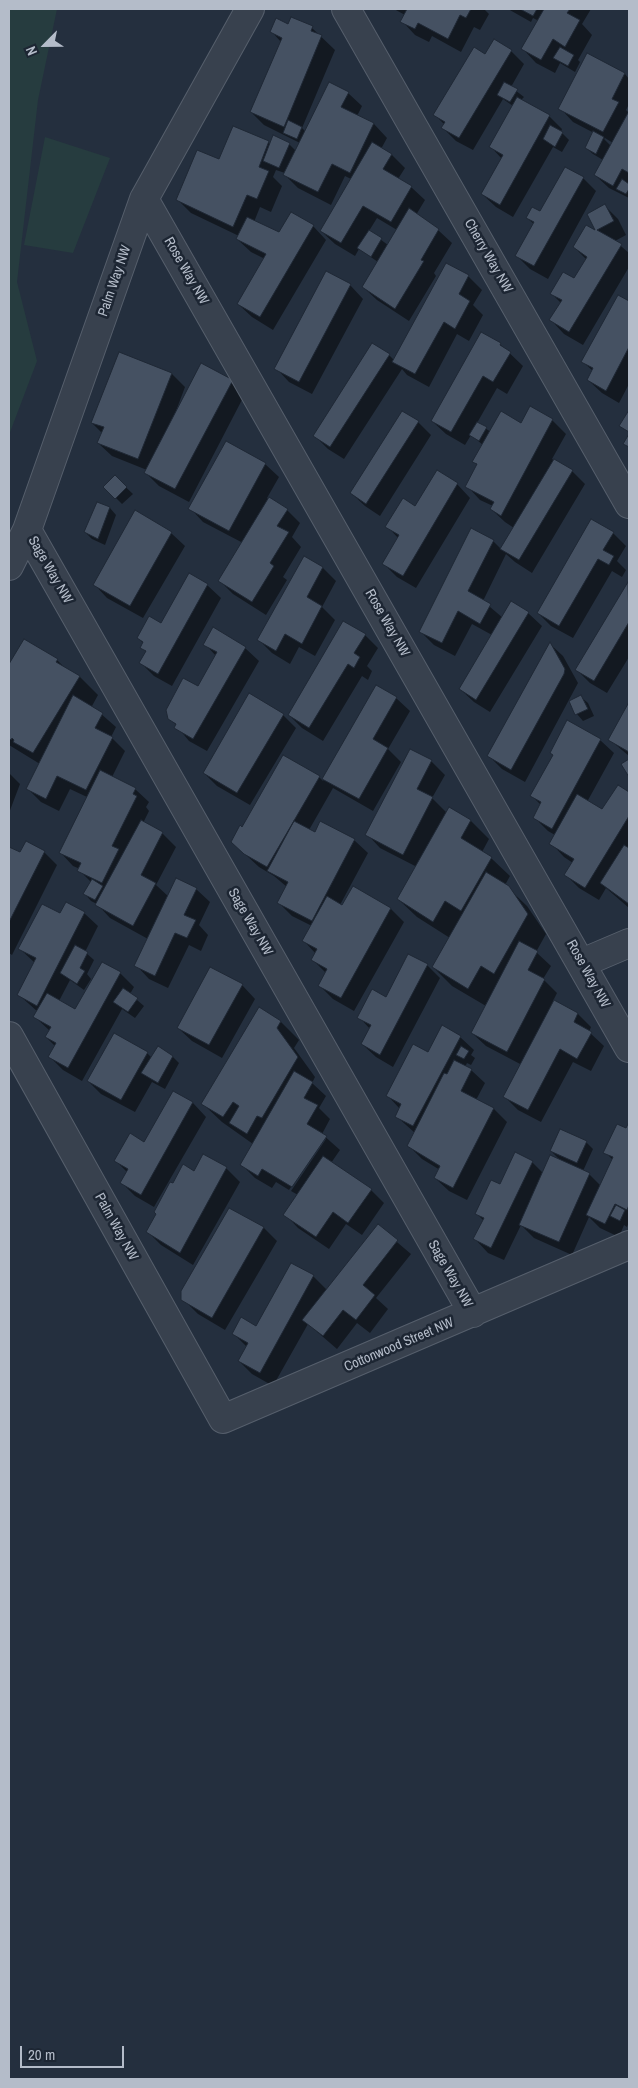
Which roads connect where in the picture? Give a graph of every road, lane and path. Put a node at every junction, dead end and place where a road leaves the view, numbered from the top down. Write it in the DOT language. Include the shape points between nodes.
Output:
graph roads {
  1 [pos="250,9"];
  2 [pos="346,9"];
  3 [pos="144,198"];
  4 [pos="629,504"];
  5 [pos="27,530"];
  6 [pos="9,566"];
  7 [pos="629,943"];
  8 [pos="582,963"];
  9 [pos="9,1036"];
  10 [pos="629,1048"];
  11 [pos="629,1245"];
  12 [pos="473,1313"];
  13 [pos="223,1419"];
  1 -- 3 [label="lane, Palm Way NW"];
  2 -- 4 [label="lane, Cherry Way NW"];
  3 -- 5 [label="lane, Palm Way NW"];
  3 -- 8 [label="lane, Rose Way NW"];
  5 -- 6 [label="lane, Palm Way NW"];
  5 -- 12 [label="lane, Sage Way NW"];
  7 -- 8 [label="lane"];
  8 -- 10 [label="lane, Rose Way NW"];
  9 -- 13 [label="lane, Palm Way NW"];
  11 -- 12 [label="lane, Cottonwood Street NW"];
  12 -- 13 [label="lane, Cottonwood Street NW"];
}
